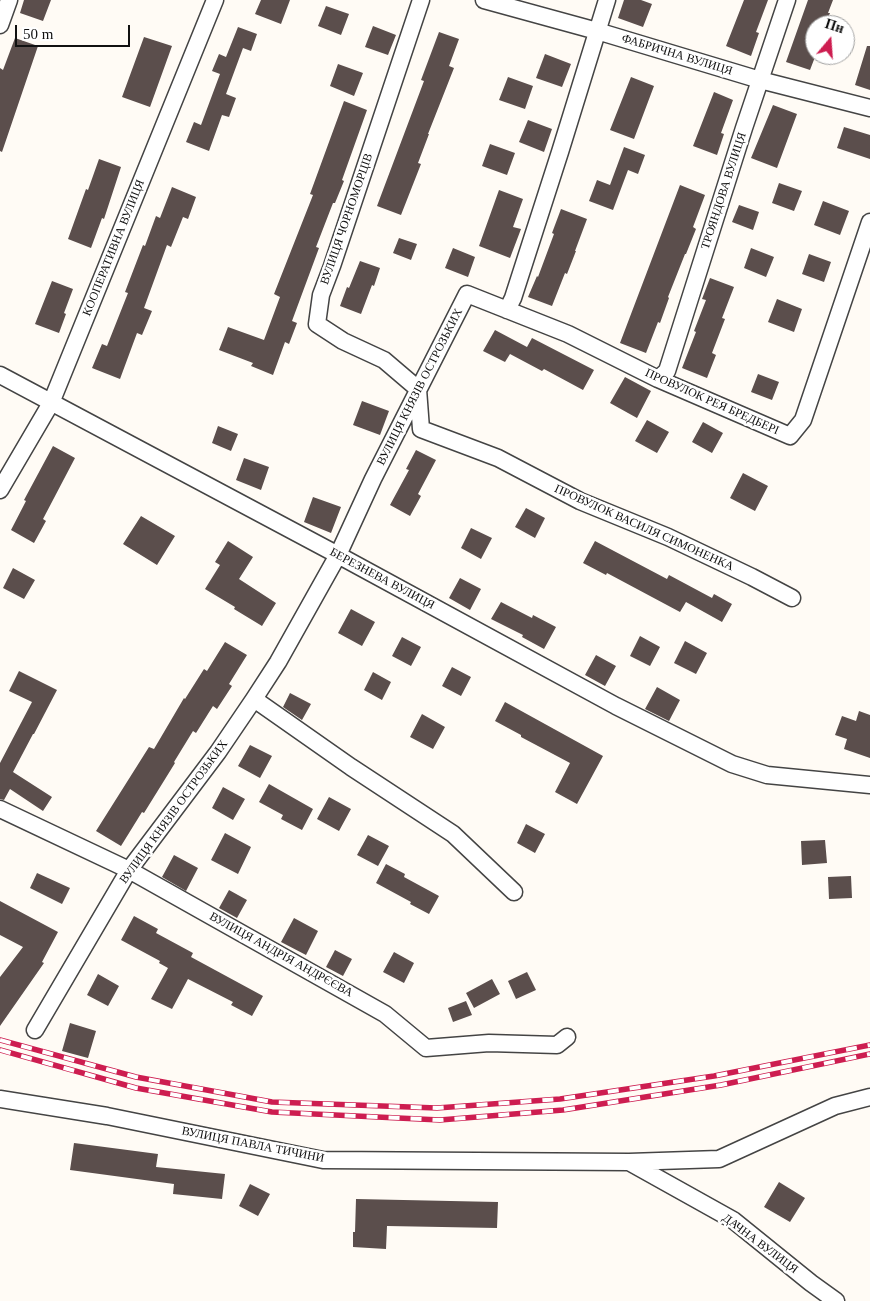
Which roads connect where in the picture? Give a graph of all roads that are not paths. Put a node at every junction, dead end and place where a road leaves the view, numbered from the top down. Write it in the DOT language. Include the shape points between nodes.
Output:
graph roads {
  1 [pos="9,0"];
  2 [pos="215,0"];
  3 [pos="421,0"];
  4 [pos="484,0"];
  5 [pos="607,0"];
  6 [pos="787,0"];
  7 [pos="0,26"];
  8 [pos="597,31"];
  9 [pos="760,80"];
  10 [pos="870,108"];
  11 [pos="870,222"];
  12 [pos="507,310"];
  13 [pos="0,375"];
  14 [pos="658,379"];
  15 [pos="418,389"];
  16 [pos="50,403"];
  17 [pos="0,490"];
  18 [pos="338,555"];
  19 [pos="792,598"];
  20 [pos="254,699"];
  21 [pos="870,785"];
  22 [pos="0,809"];
  23 [pos="129,870"];
  24 [pos="514,892"];
  25 [pos="35,1030"];
  26 [pos="567,1036"];
  27 [pos="870,1097"];
  28 [pos="0,1100"];
  29 [pos="629,1162"];
  30 [pos="836,1301"];
  1 -- 7 [label="street"];
  2 -- 16 [label="street, КООПЕРАТИВНА ВУЛИЦЯ"];
  3 -- 15 [label="street, ВУЛИЦЯ ЧОРНОМОРЦІВ" via="321,295 318,324 343,341 384,360"];
  4 -- 8 [label="street, ФАБРИЧНА ВУЛИЦЯ"];
  5 -- 8 [label="street"];
  6 -- 9 [label="street, ТРОЯНДОВА ВУЛИЦЯ"];
  8 -- 9 [label="street, ФАБРИЧНА ВУЛИЦЯ"];
  8 -- 12 [label="street"];
  9 -- 10 [label="street, ФАБРИЧНА ВУЛИЦЯ"];
  9 -- 14 [label="street, ТРОЯНДОВА ВУЛИЦЯ" via="667,371"];
  11 -- 14 [label="street, ПРОВУЛОК РЕЯ БРЕДБЕРІ" via="803,420 790,436"];
  12 -- 14 [label="street, ПРОВУЛОК РЕЯ БРЕДБЕРІ" via="568,334"];
  12 -- 15 [label="street, ВУЛИЦЯ КНЯЗІВ ОСТРОЗЬКИХ" via="466,294"];
  13 -- 16 [label="street, БЕРЕЗНЕВА ВУЛИЦЯ"];
  15 -- 18 [label="street, ВУЛИЦЯ КНЯЗІВ ОСТРОЗЬКИХ"];
  15 -- 19 [label="street, ПРОВУЛОК ВАСИЛЯ СИМОНЕНКА" via="421,429 498,458 580,501 668,537"];
  16 -- 17 [label="street, КООПЕРАТИВНА ВУЛИЦЯ"];
  16 -- 18 [label="street, БЕРЕЗНЕВА ВУЛИЦЯ"];
  18 -- 20 [label="street, ВУЛИЦЯ КНЯЗІВ ОСТРОЗЬКИХ"];
  18 -- 21 [label="street, БЕРЕЗНЕВА ВУЛИЦЯ" via="616,706 732,764 767,775"];
  20 -- 23 [label="street, ВУЛИЦЯ КНЯЗІВ ОСТРОЗЬКИХ"];
  20 -- 24 [label="street" via="453,834"];
  22 -- 23 [label="street, ВУЛИЦЯ АНДРІЯ АНДРЄЄВА"];
  23 -- 25 [label="street, ВУЛИЦЯ КНЯЗІВ ОСТРОЗЬКИХ"];
  23 -- 26 [label="street, ВУЛИЦЯ АНДРІЯ АНДРЄЄВА" via="385,1014 426,1048 489,1043 557,1045"];
  27 -- 29 [label="street, ВУЛИЦЯ ПАВЛА ТИЧИНИ" via="835,1106 719,1159"];
  28 -- 29 [label="street, ВУЛИЦЯ ПАВЛА ТИЧИНИ" via="107,1116 323,1160"];
  29 -- 30 [label="street, ДАЧНА ВУЛИЦЯ" via="733,1220"];
}
